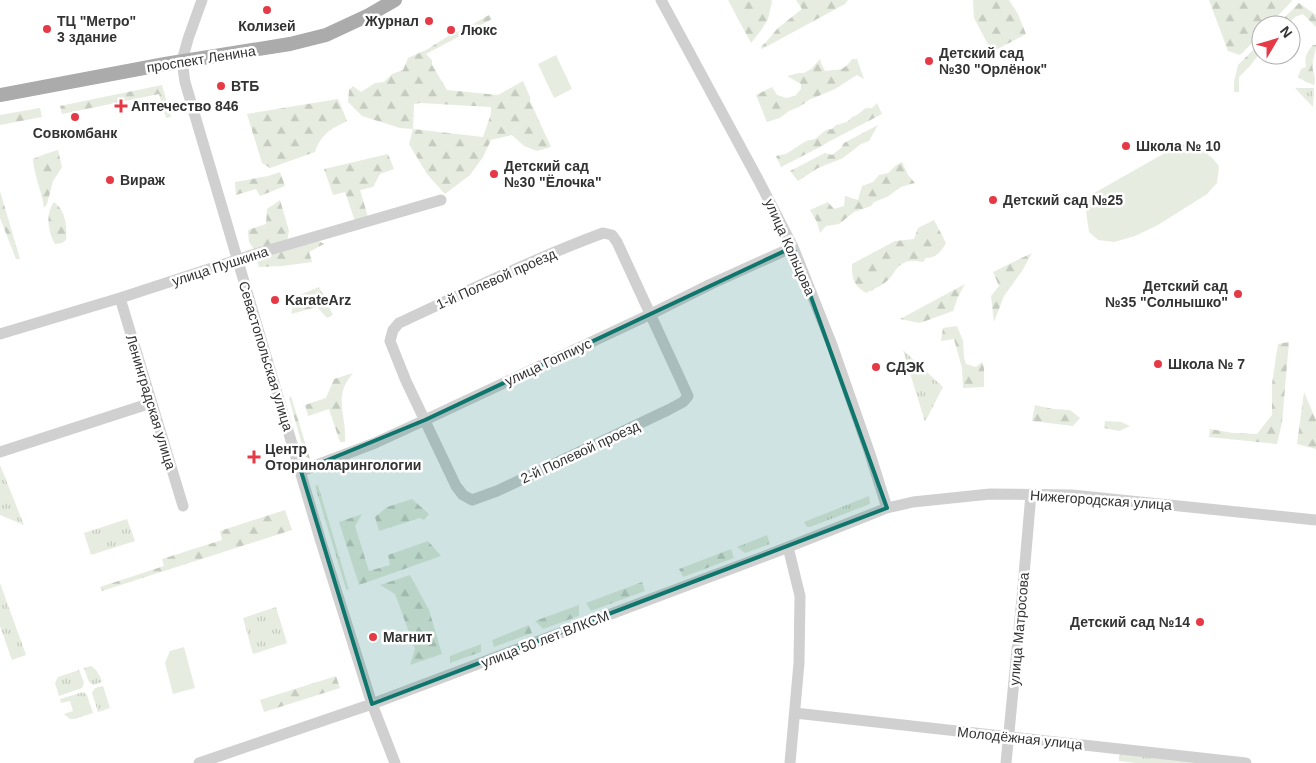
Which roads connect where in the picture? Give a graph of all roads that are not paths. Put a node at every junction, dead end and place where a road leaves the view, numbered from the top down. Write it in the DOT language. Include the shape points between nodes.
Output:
graph roads {
  1 [pos="202,0"];
  2 [pos="395,0"];
  3 [pos="661,0"];
  4 [pos="182,61"];
  5 [pos="0,95"];
  6 [pos="441,200"];
  7 [pos="793,247"];
  8 [pos="238,260"];
  9 [pos="120,298"];
  10 [pos="651,314"];
  11 [pos="0,334"];
  12 [pos="151,403"];
  13 [pos="425,420"];
  14 [pos="0,452"];
  15 [pos="300,471"];
  16 [pos="1031,494"];
  17 [pos="182,506"];
  18 [pos="887,508"];
  19 [pos="1316,520"];
  20 [pos="788,547"];
  21 [pos="372,704"];
  22 [pos="795,713"];
  23 [pos="1009,737"];
  24 [pos="199,763"];
  25 [pos="395,763"];
  26 [pos="790,763"];
  27 [pos="1006,763"];
  28 [pos="1246,763"];
  1 -- 4 [label="street"];
  2 -- 4 [label="main road, проспект Ленина" via="326,35"];
  3 -- 7 [label="street, улица Кольцова"];
  4 -- 5 [label="main road, проспект Ленина"];
  4 -- 8 [label="street, Севастопольская улица" via="184,82"];
  6 -- 8 [label="street, улица Пушкина"];
  7 -- 10 [label="street, улица Гоппиус"];
  7 -- 18 [label="street, улица Кольцова" via="832,345"];
  8 -- 9 [label="street, улица Пушкина"];
  8 -- 15 [label="street, Севастопольская улица"];
  9 -- 11 [label="street, улица Пушкина"];
  9 -- 12 [label="street, Ленинградская улица"];
  10 -- 13 [label="street, улица Гоппиус"];
  10 -- 13 [label="street, 2-й Полевой проезд" via="688,396 683,402 497,491 472,500 463,495"];
  10 -- 13 [label="street, 1-й Полевой проезд" via="617,242 612,235 603,233 484,283 399,323 393,330 390,341"];
  12 -- 14 [label="street"];
  12 -- 17 [label="street, Ленинградская улица"];
  13 -- 15 [label="street, улица Гоппиус"];
  15 -- 21 [label="street, Севастопольская улица"];
  16 -- 18 [label="street, Нижегородская улица" via="990,494"];
  16 -- 19 [label="street, Нижегородская улица" via="1072,495"];
  16 -- 23 [label="street, улица Матросова"];
  18 -- 20 [label="street, улица 50 лет ВЛКСМ"];
  20 -- 21 [label="street, улица 50 лет ВЛКСМ"];
  20 -- 22 [label="street" via="800,596"];
  21 -- 24 [label="street, улица 50 лет ВЛКСМ"];
  21 -- 25 [label="street, Севастопольская улица"];
  22 -- 23 [label="street, Молодёжная улица"];
  22 -- 26 [label="street"];
  23 -- 27 [label="street, улица Матросова"];
  23 -- 28 [label="street, Молодёжная улица"];
}
